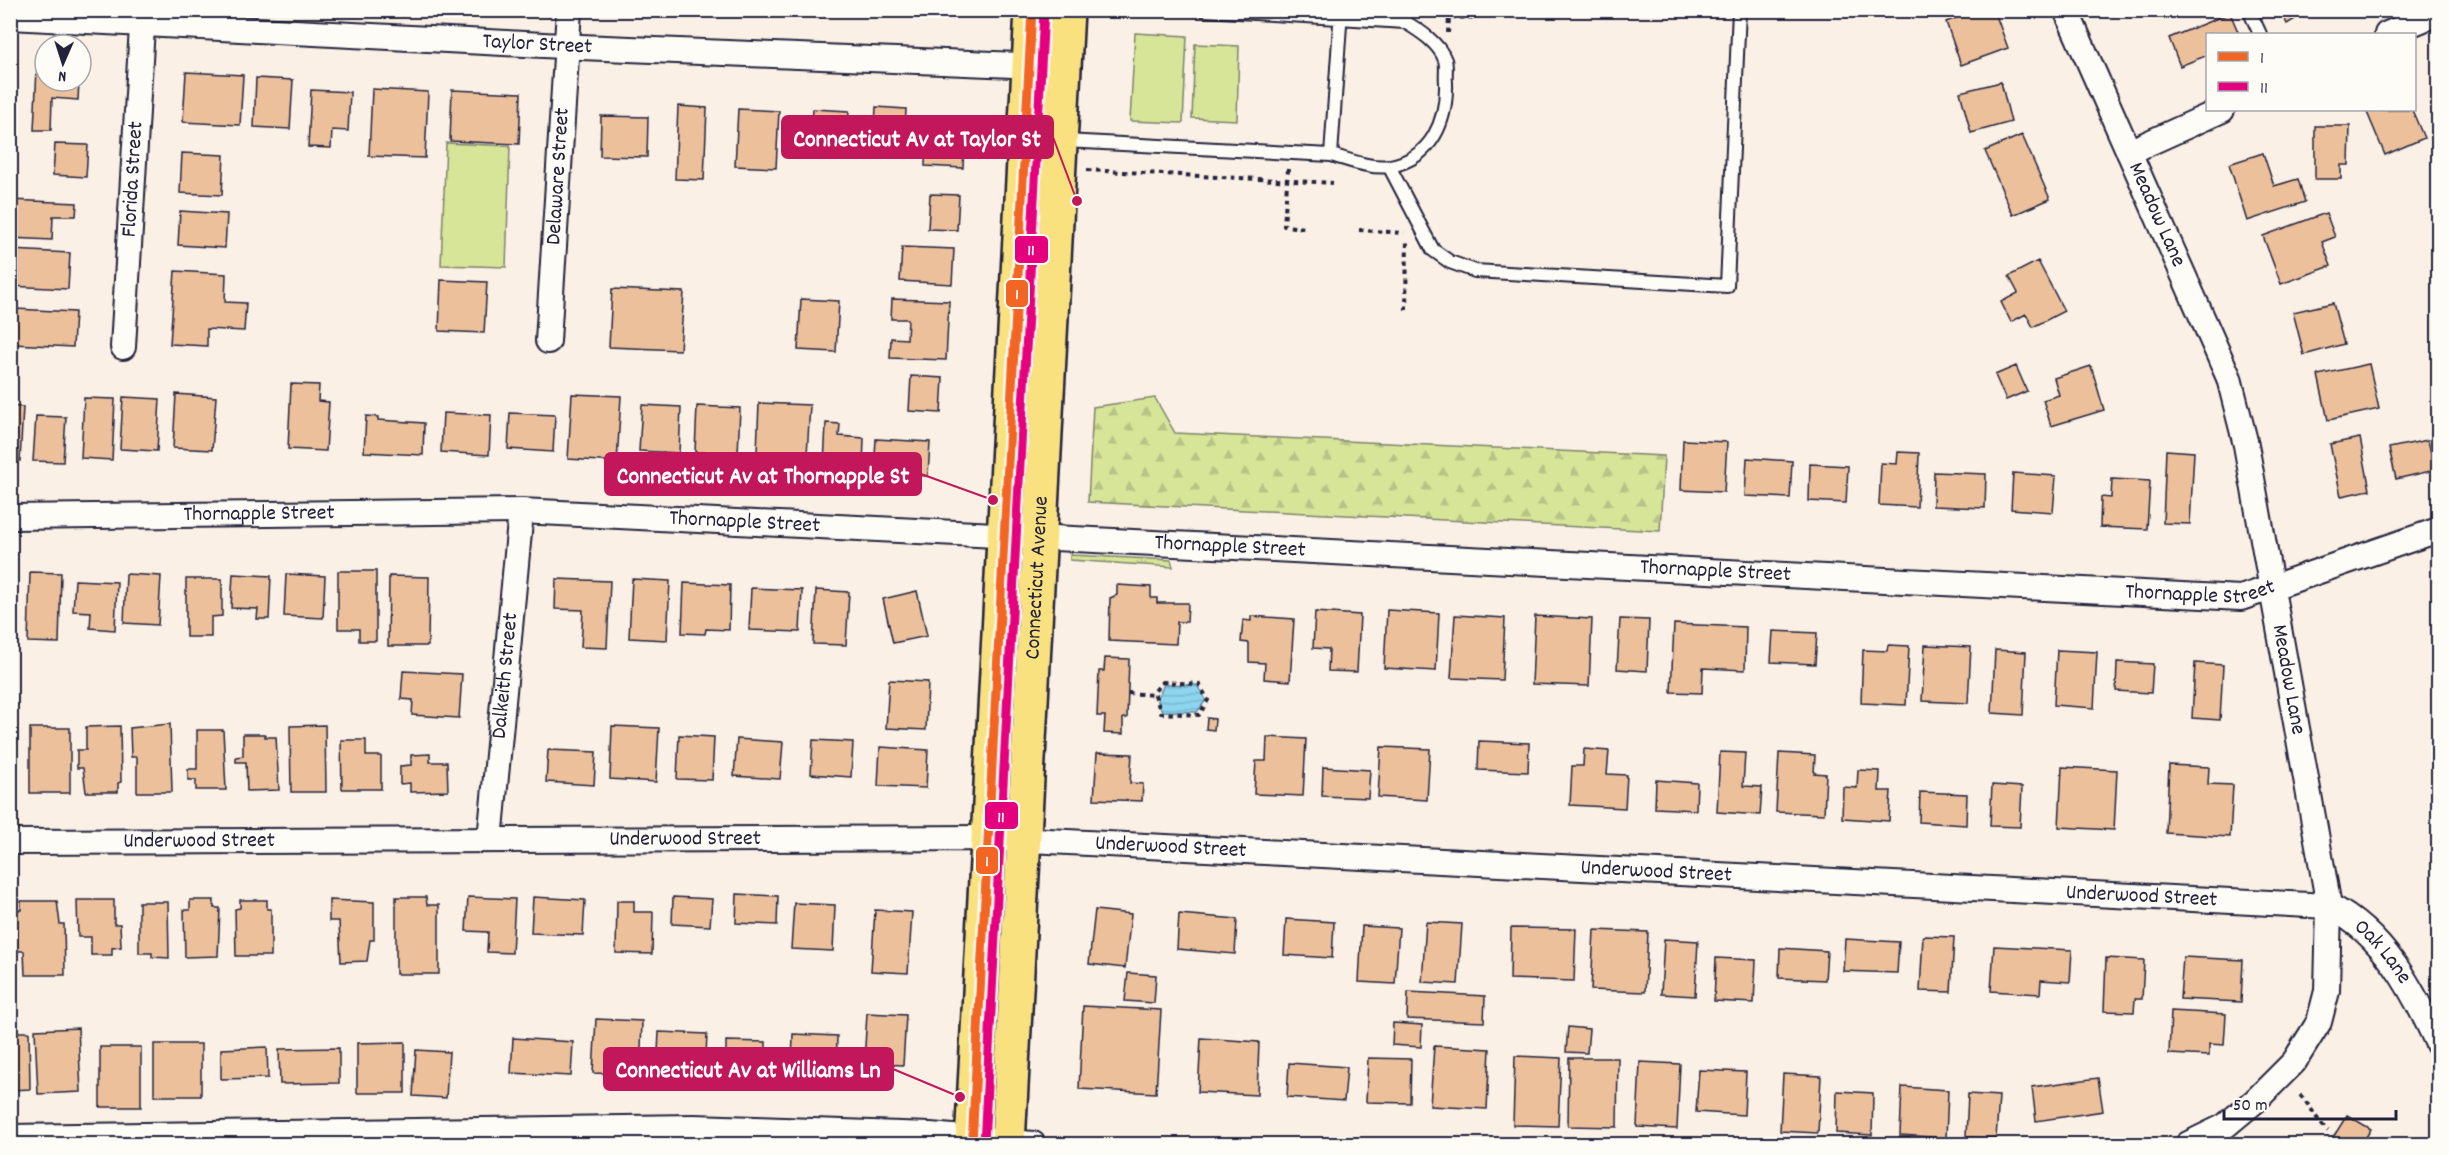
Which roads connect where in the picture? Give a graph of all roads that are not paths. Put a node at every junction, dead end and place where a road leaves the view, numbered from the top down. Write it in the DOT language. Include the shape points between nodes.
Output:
graph roads {
  1 [pos="569,10"];
  2 [pos="1032,10"];
  3 [pos="1067,10"];
  4 [pos="1205,10"];
  5 [pos="1739,10"];
  6 [pos="2066,10"];
  7 [pos="2249,10"];
  8 [pos="1340,15"];
  9 [pos="2422,15"];
  10 [pos="1406,16"];
  11 [pos="10,17"];
  12 [pos="142,17"];
  13 [pos="2260,33"];
  14 [pos="2389,33"];
  15 [pos="567,47"];
  16 [pos="1029,65"];
  17 [pos="1064,67"];
  18 [pos="2220,111"];
  19 [pos="1025,139"];
  20 [pos="1060,142"];
  21 [pos="2129,152"];
  22 [pos="1331,155"];
  23 [pos="1389,166"];
  24 [pos="548,341"];
  25 [pos="123,347"];
  26 [pos="521,511"];
  27 [pos="10,517"];
  28 [pos="2439,530"];
  29 [pos="1004,534"];
  30 [pos="1040,536"];
  31 [pos="2271,588"];
  32 [pos="988,838"];
  33 [pos="490,840"];
  34 [pos="1024,840"];
  35 [pos="10,842"];
  36 [pos="2329,906"];
  37 [pos="2439,1044"];
  38 [pos="10,1137"];
  39 [pos="973,1141"];
  40 [pos="1016,1144"];
  41 [pos="2188,1144"];
  1 -- 15 [label="street, Delaware Street"];
  2 -- 16 [label="main road, Connecticut Avenue"];
  3 -- 17 [label="main road, Connecticut Avenue"];
  4 -- 8 [label="lane"];
  5 -- 23 [label="lane" via="1727,286 1475,271 1458,265 1433,250"];
  6 -- 21 [label="street, Meadow Lane"];
  7 -- 13 [label="lane"];
  8 -- 10 [label="lane"];
  8 -- 22 [label="lane"];
  9 -- 14 [label="street"];
  10 -- 23 [label="lane" via="1445,60 1446,102 1436,136 1412,158"];
  11 -- 12 [label="street, Taylor Street"];
  12 -- 15 [label="street, Taylor Street"];
  12 -- 25 [label="street, Florida Street"];
  15 -- 16 [label="street, Taylor Street"];
  15 -- 24 [label="street, Delaware Street"];
  16 -- 17 [label="street, Taylor Street"];
  16 -- 19 [label="main road, Connecticut Avenue"];
  17 -- 20 [label="main road, Connecticut Avenue"];
  18 -- 21 [label="street"];
  19 -- 20 [label="lane"];
  19 -- 29 [label="main road, Connecticut Avenue"];
  20 -- 22 [label="lane"];
  20 -- 30 [label="main road, Connecticut Avenue"];
  21 -- 31 [label="street, Meadow Lane" via="2229,378 2246,445"];
  22 -- 23 [label="lane"];
  26 -- 27 [label="street, Thornapple Street"];
  26 -- 29 [label="street, Thornapple Street"];
  26 -- 33 [label="street, Dalkeith Street"];
  28 -- 31 [label="street, Thornapple Street"];
  29 -- 30 [label="street, Thornapple Street"];
  29 -- 32 [label="main road, Connecticut Avenue"];
  30 -- 31 [label="street, Thornapple Street" via="2241,598"];
  30 -- 34 [label="main road, Connecticut Avenue"];
  31 -- 36 [label="street, Meadow Lane"];
  32 -- 33 [label="street, Underwood Street"];
  32 -- 34 [label="street, Underwood Street"];
  32 -- 39 [label="main road, Connecticut Avenue"];
  33 -- 35 [label="street, Underwood Street"];
  34 -- 36 [label="street, Underwood Street"];
  34 -- 40 [label="main road, Connecticut Avenue"];
  36 -- 37 [label="street, Oak Lane" via="2359,924 2382,948 2420,1004"];
  36 -- 41 [label="street, Meadow Lane" via="2327,991 2319,1022 2294,1062 2255,1101 2225,1126"];
  38 -- 39 [label="street" via="694,1127"];
  39 -- 40 [label="street"];
}
